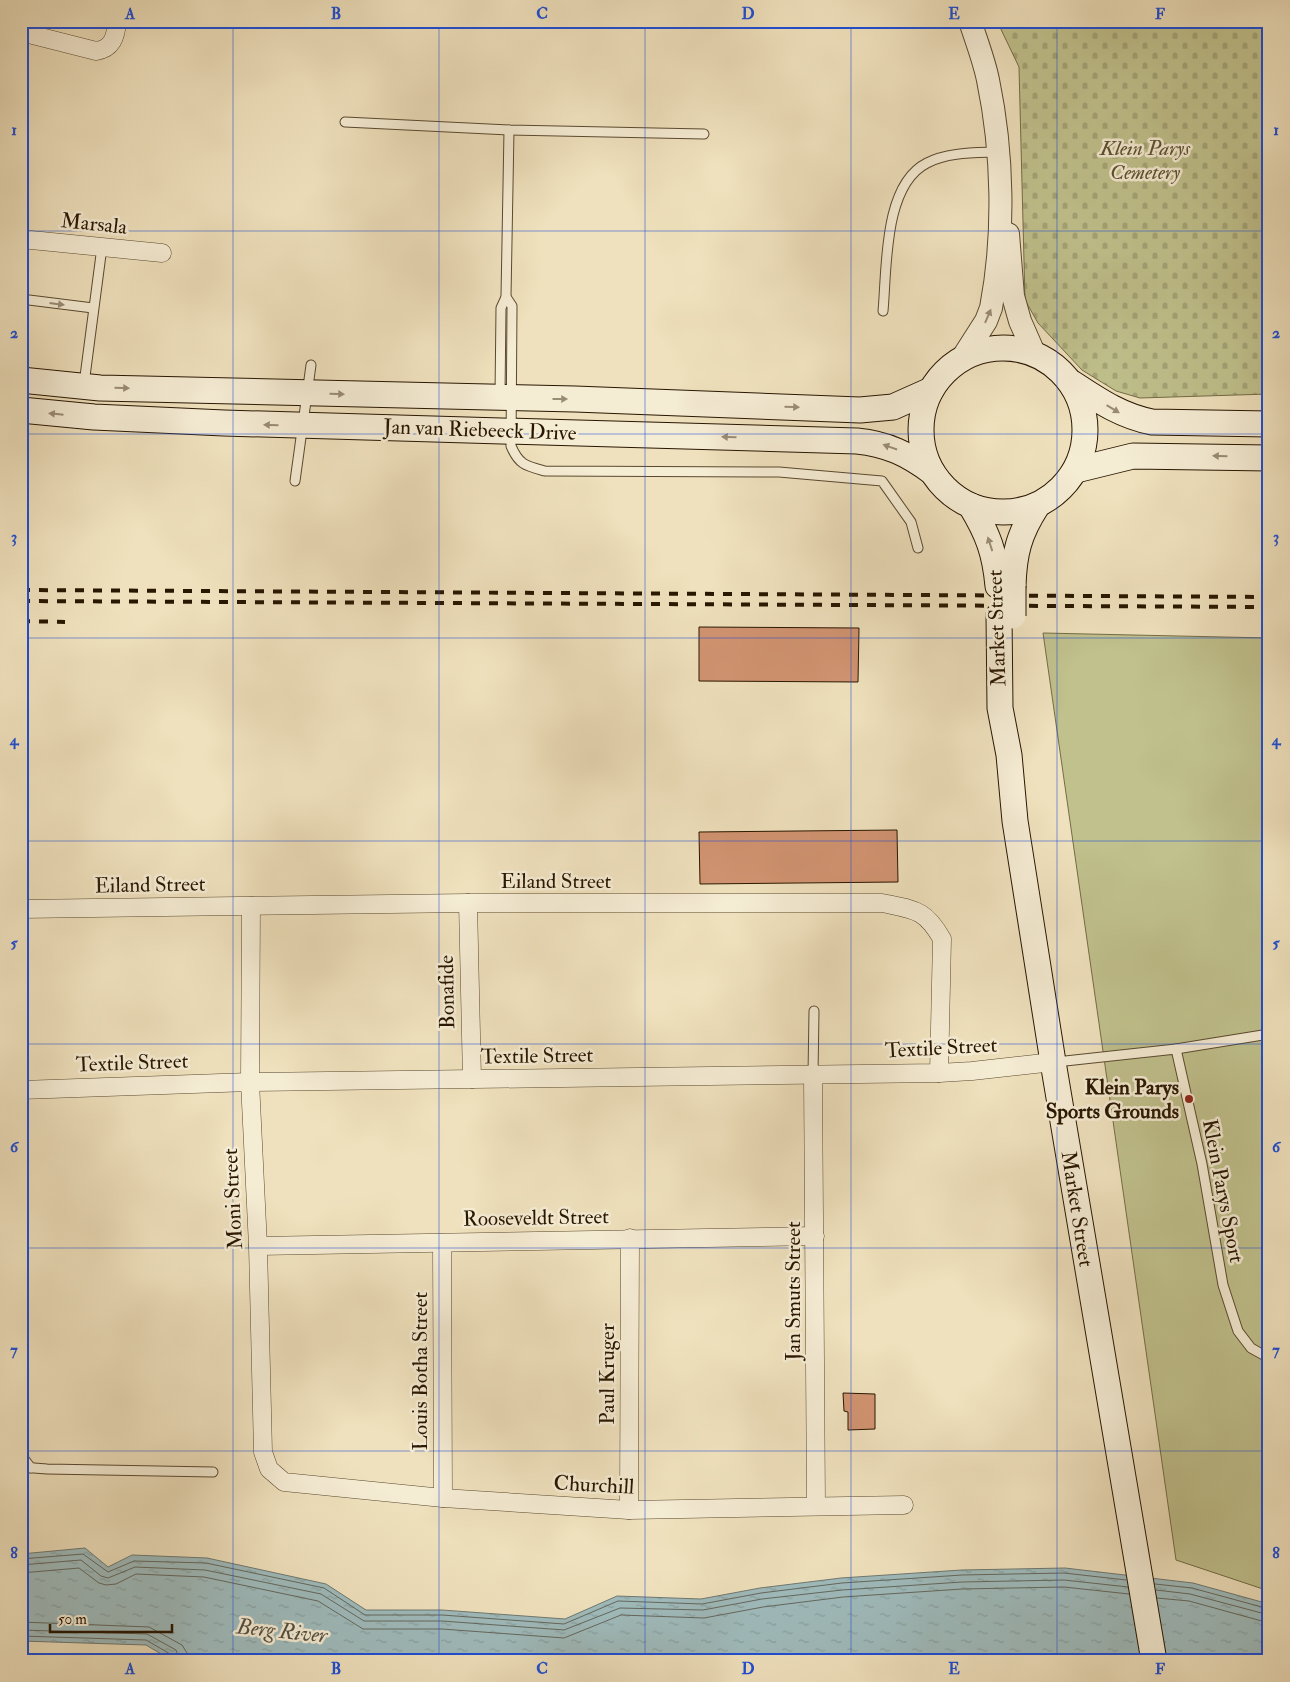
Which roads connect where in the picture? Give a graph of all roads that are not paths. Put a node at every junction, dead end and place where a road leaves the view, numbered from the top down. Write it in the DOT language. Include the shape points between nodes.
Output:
graph roads {
  1 [pos="30,21"];
  2 [pos="117,21"];
  3 [pos="970,21"];
  4 [pos="21,28"];
  5 [pos="21,32"];
  6 [pos="345,122"];
  7 [pos="509,130"];
  8 [pos="704,134"];
  9 [pos="999,152"];
  10 [pos="1000,207"];
  11 [pos="21,239"];
  12 [pos="102,247"];
  13 [pos="162,254"];
  14 [pos="21,299"];
  15 [pos="93,308"];
  16 [pos="883,311"];
  17 [pos="1034,353"];
  18 [pos="963,357"];
  19 [pos="311,365"];
  20 [pos="21,380"];
  21 [pos="1072,383"];
  22 [pos="83,386"];
  23 [pos="931,390"];
  24 [pos="305,394"];
  25 [pos="506,398"];
  26 [pos="21,410"];
  27 [pos="1269,424"];
  28 [pos="302,426"];
  29 [pos="512,431"];
  30 [pos="1269,458"];
  31 [pos="1076,470"];
  32 [pos="932,472"];
  33 [pos="295,481"];
  34 [pos="971,506"];
  35 [pos="1037,506"];
  36 [pos="918,548"];
  37 [pos="1005,586"];
  38 [pos="468,903"];
  39 [pos="251,906"];
  40 [pos="21,910"];
  41 [pos="814,1011"];
  42 [pos="1269,1034"];
  43 [pos="1176,1049"];
  44 [pos="1053,1062"];
  45 [pos="938,1073"];
  46 [pos="812,1075"];
  47 [pos="472,1079"];
  48 [pos="250,1082"];
  49 [pos="21,1090"];
  50 [pos="815,1236"];
  51 [pos="630,1238"];
  52 [pos="442,1243"];
  53 [pos="258,1246"];
  54 [pos="1269,1358"];
  55 [pos="21,1455"];
  56 [pos="21,1466"];
  57 [pos="31,1468"];
  58 [pos="213,1472"];
  59 [pos="284,1482"];
  60 [pos="443,1498"];
  61 [pos="904,1505"];
  62 [pos="816,1506"];
  63 [pos="629,1510"];
  64 [pos="1154,1661"];
  1 -- 4 [label="street"];
  2 -- 5 [label="street" via="113,42 105,49 96,50"];
  3 -- 9 [label="street" via="988,78"];
  6 -- 7 [label="lane"];
  7 -- 8 [label="lane"];
  7 -- 25 [label="lane" via="506,297 502,308"];
  9 -- 10 [label="street"];
  9 -- 16 [label="lane" via="953,154 926,163 907,180 893,210"];
  10 -- 17 [label="street" via="1009,238 1016,309"];
  18 -- 10 [label="street, one-way" via="991,308"];
  11 -- 12 [label="street, Marsala"];
  12 -- 13 [label="street, Marsala"];
  12 -- 15 [label="lane"];
  14 -- 15 [label="lane, one-way"];
  15 -- 22 [label="lane"];
  17 -- 18 [label="main road" via="1010,347 986,349"];
  17 -- 21 [label="main road" via="1049,360"];
  18 -- 23 [label="main road" via="944,371"];
  19 -- 24 [label="lane"];
  20 -- 22 [label="main road, Jan van Riebeeck Drive"];
  21 -- 27 [label="main road, one-way" via="1120,413 1152,422"];
  21 -- 31 [label="main road" via="1082,404 1086,426 1084,448"];
  22 -- 24 [label="main road, Jan van Riebeeck Drive, one-way"];
  25 -- 23 [label="main road, Jan van Riebeeck Drive, one-way" via="860,410 893,407"];
  23 -- 32 [label="main road" via="923,410 921,431 924,452"];
  24 -- 25 [label="main road, Jan van Riebeeck Drive, one-way"];
  24 -- 28 [label="lane"];
  25 -- 29 [label="lane"];
  28 -- 26 [label="main road, Jan van Riebeeck Drive, one-way" via="94,417"];
  28 -- 29 [label="main road, Jan van Riebeeck Drive"];
  28 -- 33 [label="lane"];
  32 -- 29 [label="main road, Jan van Riebeeck Drive, one-way" via="910,456 874,442"];
  29 -- 36 [label="lane" via="511,446 517,460 545,471 779,472 882,481 911,522"];
  30 -- 31 [label="main road, one-way" via="1133,456"];
  31 -- 35 [label="main road" via="1052,497"];
  32 -- 34 [label="main road" via="949,492"];
  34 -- 35 [label="main road" via="992,512 1015,512"];
  37 -- 34 [label="main road, Market Street, one-way" via="985,529"];
  35 -- 37 [label="main road, Market Street" via="1019,538"];
  37 -- 44 [label="main road, Market Street" via="1000,708"];
  38 -- 39 [label="street, Eiland Street"];
  38 -- 45 [label="street, Eiland Street" via="882,903 912,909 931,920 942,939"];
  38 -- 47 [label="street, Bonafide"];
  39 -- 40 [label="street, Eiland Street"];
  39 -- 48 [label="street, Moni Street"];
  41 -- 46 [label="lane"];
  42 -- 43 [label="lane"];
  43 -- 44 [label="lane"];
  43 -- 54 [label="lane, Klein Parys Sport" via="1202,1164 1225,1292 1238,1331 1251,1348"];
  44 -- 45 [label="street, Textile Street"];
  44 -- 64 [label="main road, Market Street"];
  45 -- 46 [label="street, Textile Street"];
  46 -- 47 [label="street, Textile Street"];
  46 -- 50 [label="street, Jan Smuts Street"];
  47 -- 48 [label="street, Textile Street"];
  48 -- 49 [label="street, Textile Street"];
  48 -- 53 [label="street, Moni Street"];
  50 -- 51 [label="street, Rooseveldt Street"];
  50 -- 62 [label="street, Jan Smuts Street"];
  51 -- 52 [label="street, Rooseveldt Street"];
  51 -- 63 [label="street, Paul Kruger"];
  52 -- 53 [label="street, Rooseveldt Street"];
  52 -- 60 [label="street, Louis Botha Street"];
  53 -- 59 [label="street, Moni Street" via="263,1452 269,1469"];
  55 -- 57 [label="lane"];
  56 -- 57 [label="lane"];
  57 -- 58 [label="lane"];
  59 -- 60 [label="street, Churchill"];
  60 -- 63 [label="street, Churchill"];
  61 -- 62 [label="street, Churchill"];
  62 -- 63 [label="street, Churchill"];
}
